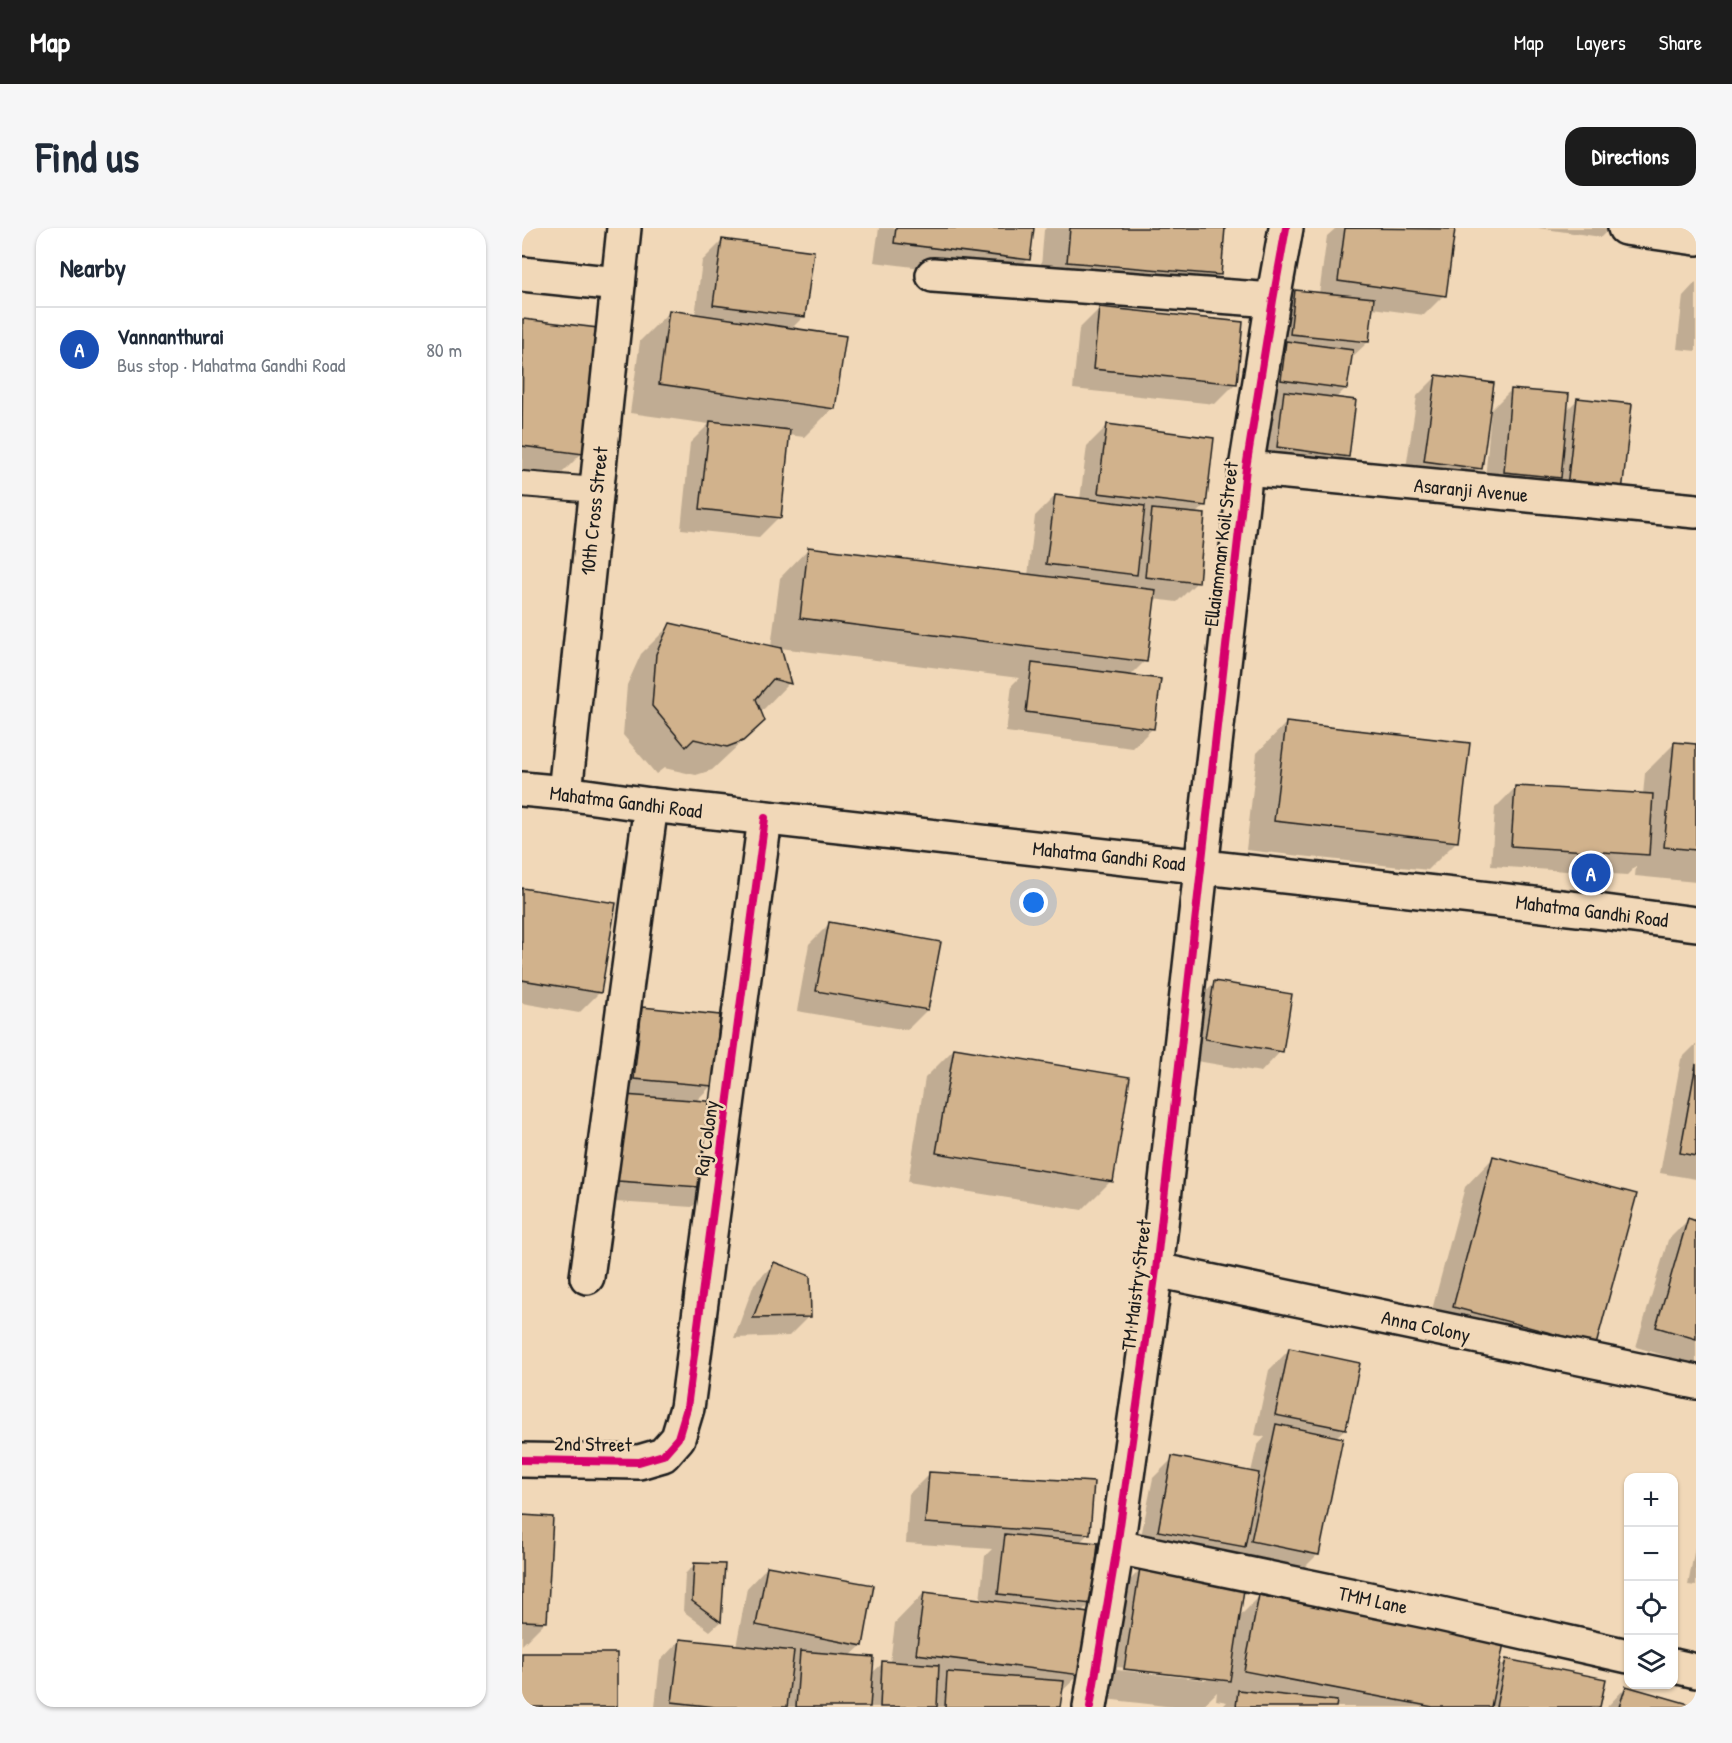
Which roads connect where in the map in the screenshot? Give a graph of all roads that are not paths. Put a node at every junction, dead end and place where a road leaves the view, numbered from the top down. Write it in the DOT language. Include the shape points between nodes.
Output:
graph roads {
  1 [pos="624,228"];
  2 [pos="1286,228"];
  3 [pos="1625,228"];
  4 [pos="1696,238"];
  5 [pos="522,274"];
  6 [pos="933,275"];
  7 [pos="618,284"];
  8 [pos="1273,300"];
  9 [pos="1246,468"];
  10 [pos="522,484"];
  11 [pos="596,490"];
  12 [pos="1696,511"];
  13 [pos="522,789"];
  14 [pos="565,794"];
  15 [pos="651,805"];
  16 [pos="765,818"];
  17 [pos="1200,866"];
  18 [pos="1696,924"];
  19 [pos="1156,1270"];
  20 [pos="587,1277"];
  21 [pos="1696,1382"];
  22 [pos="663,1455"];
  23 [pos="522,1460"];
  24 [pos="1117,1547"];
  25 [pos="1624,1655"];
  26 [pos="1678,1667"];
  27 [pos="1696,1671"];
  28 [pos="1090,1707"];
  1 -- 7 [label="street, 10th Cross Street"];
  2 -- 8 [label="street, Ellaiamman Koil Street"];
  3 -- 4 [label="street"];
  5 -- 7 [label="street"];
  6 -- 8 [label="street"];
  7 -- 11 [label="street, 10th Cross Street"];
  8 -- 9 [label="street, Ellaiamman Koil Street"];
  9 -- 12 [label="street, Asaranji Avenue"];
  9 -- 17 [label="street, Ellaiamman Koil Street"];
  10 -- 11 [label="lane"];
  11 -- 14 [label="street, 10th Cross Street"];
  13 -- 14 [label="street, Mahatma Gandhi Road"];
  14 -- 15 [label="street, Mahatma Gandhi Road"];
  15 -- 16 [label="street, Mahatma Gandhi Road"];
  15 -- 20 [label="street"];
  16 -- 17 [label="street, Mahatma Gandhi Road"];
  16 -- 22 [label="street, Raj Colony" via="687,1408 678,1438"];
  17 -- 18 [label="street, Mahatma Gandhi Road"];
  17 -- 19 [label="street, TM Maistry Street"];
  19 -- 21 [label="street, Anna Colony"];
  19 -- 24 [label="street, TM Maistry Street"];
  22 -- 23 [label="street, 2nd Street" via="639,1462"];
  24 -- 25 [label="street, TMM Lane"];
  24 -- 28 [label="street, TM Maistry Street"];
  26 -- 27 [label="street"];
}
